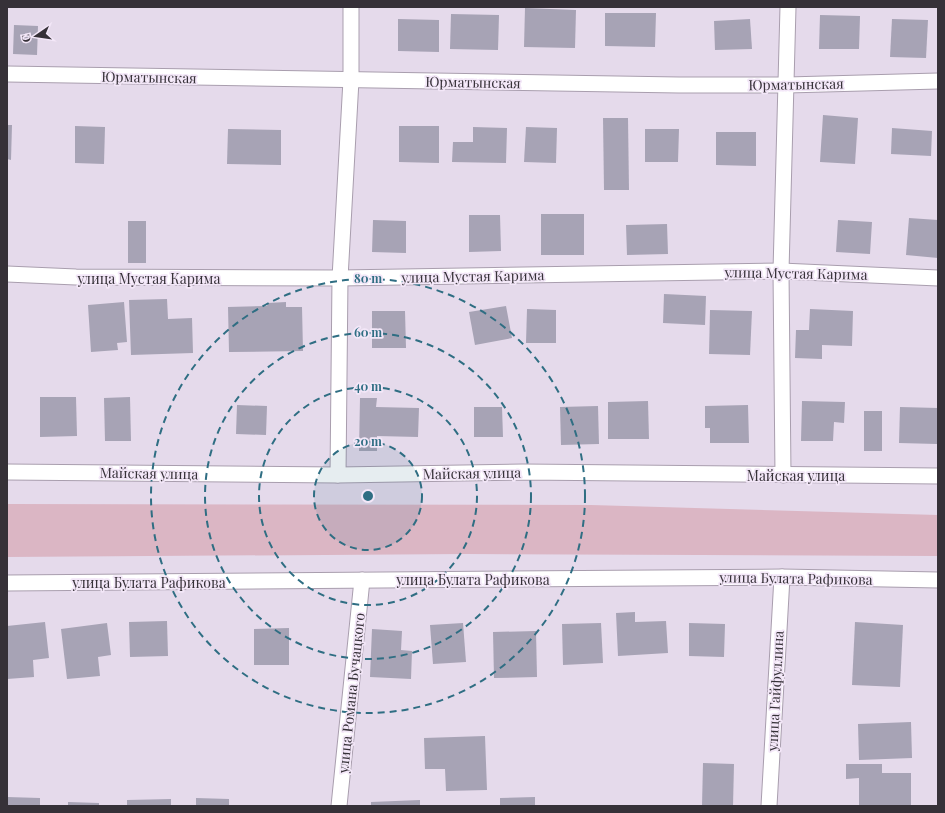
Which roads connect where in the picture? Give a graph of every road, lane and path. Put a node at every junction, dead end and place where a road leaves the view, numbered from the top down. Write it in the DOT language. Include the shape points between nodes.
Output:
graph roads {
  1 [pos="351,7"];
  2 [pos="788,7"];
  3 [pos="7,74"];
  4 [pos="351,80"];
  5 [pos="938,81"];
  6 [pos="787,85"];
  7 [pos="781,270"];
  8 [pos="7,274"];
  9 [pos="340,278"];
  10 [pos="938,278"];
  11 [pos="7,472"];
  12 [pos="338,475"];
  13 [pos="783,475"];
  14 [pos="938,476"];
  15 [pos="782,576"];
  16 [pos="362,580"];
  17 [pos="938,580"];
  18 [pos="7,583"];
  19 [pos="339,806"];
  20 [pos="769,806"];
  1 -- 4 [label="street"];
  2 -- 6 [label="street"];
  3 -- 4 [label="street, Юрматынская"];
  4 -- 6 [label="street, Юрматынская"];
  4 -- 9 [label="street"];
  5 -- 6 [label="street, Юрматынская"];
  6 -- 7 [label="street"];
  7 -- 9 [label="street, улица Мустая Карима"];
  7 -- 10 [label="street, улица Мустая Карима"];
  7 -- 13 [label="street"];
  8 -- 9 [label="street, улица Мустая Карима" via="76,277"];
  9 -- 12 [label="street"];
  11 -- 12 [label="street, Майская улица"];
  12 -- 13 [label="street, Майская улица" via="523,472"];
  13 -- 14 [label="street, Майская улица"];
  15 -- 16 [label="street, улица Булата Рафикова"];
  15 -- 17 [label="street, улица Булата Рафикова"];
  15 -- 20 [label="street, улица Гайфуллина"];
  16 -- 18 [label="street, улица Булата Рафикова"];
  16 -- 19 [label="street, улица Романа Бучацкого"];
}
